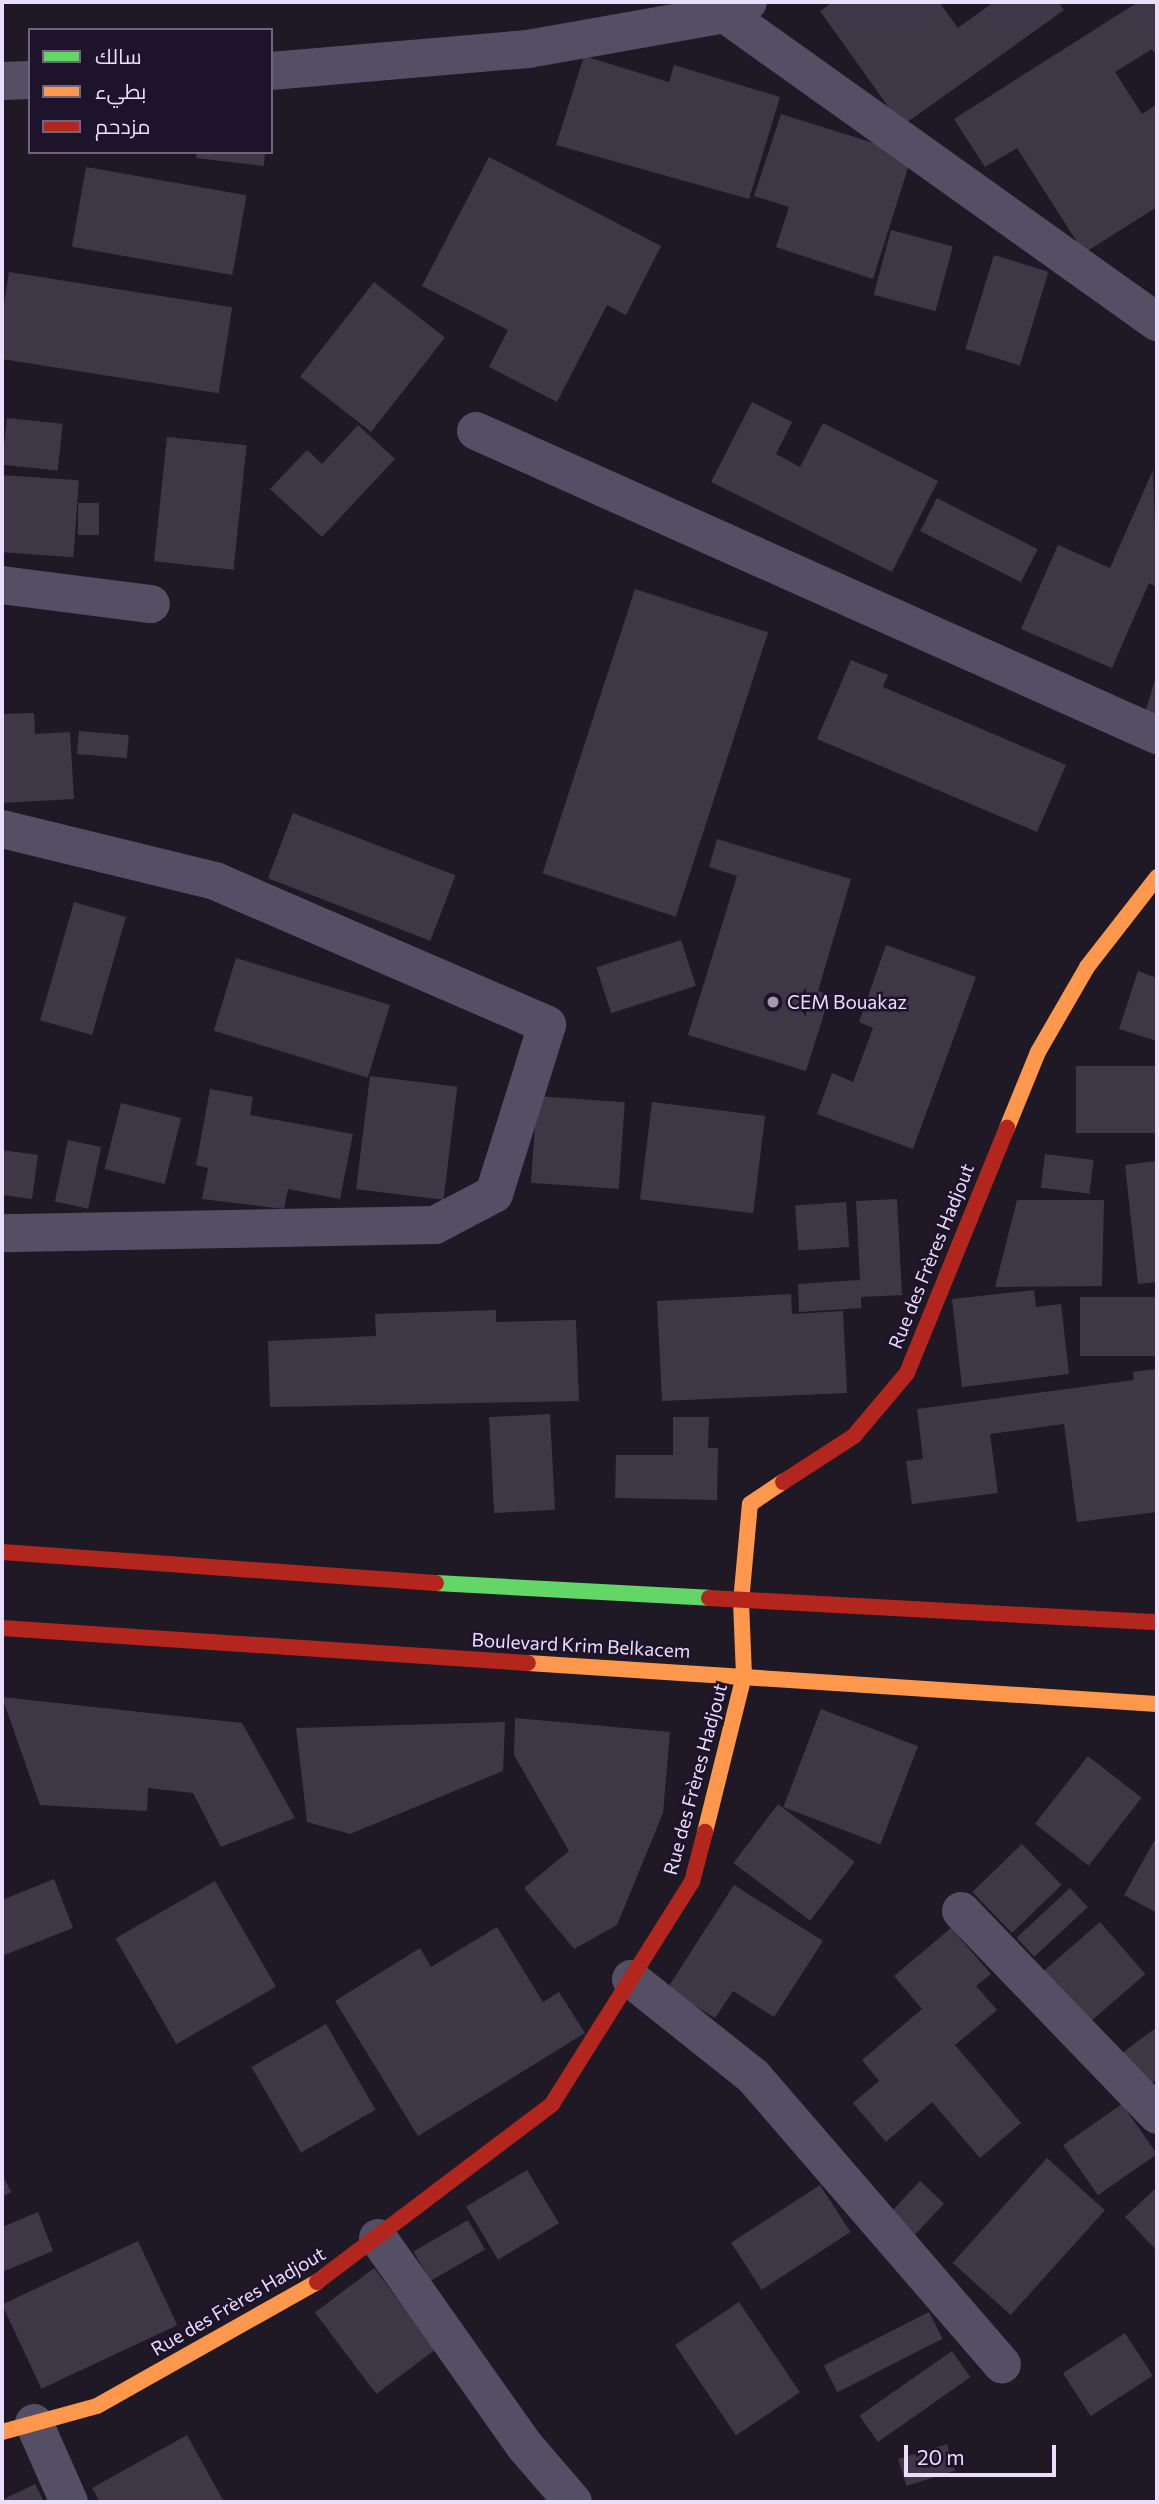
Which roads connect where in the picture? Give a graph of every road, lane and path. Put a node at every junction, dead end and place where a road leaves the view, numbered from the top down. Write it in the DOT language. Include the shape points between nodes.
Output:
graph roads {
  1 [pos="736,8"];
  2 [pos="273,71"];
  3 [pos="28,80"];
  4 [pos="2,81"];
  5 [pos="1157,322"];
  6 [pos="476,431"];
  7 [pos="2,585"];
  8 [pos="151,604"];
  9 [pos="1157,735"];
  10 [pos="2,829"];
  11 [pos="1157,877"];
  12 [pos="2,1233"];
  13 [pos="2,1552"];
  14 [pos="741,1602"];
  15 [pos="1157,1622"];
  16 [pos="2,1628"];
  17 [pos="744,1676"];
  18 [pos="1157,1704"];
  19 [pos="961,1911"];
  20 [pos="631,1979"];
  21 [pos="1157,2115"];
  22 [pos="378,2238"];
  23 [pos="1002,2364"];
  24 [pos="18,2428"];
  25 [pos="69,2502"];
  26 [pos="573,2502"];
  1 -- 2 [label="street" via="528,49"];
  1 -- 5 [label="street"];
  3 -- 4 [label="street"];
  6 -- 9 [label="street"];
  7 -- 8 [label="street"];
  10 -- 12 [label="street" via="215,881 547,1025 494,1194 435,1225"];
  11 -- 14 [label="main road, Rue des Frères Hadjout" via="1087,967 1038,1052 907,1373 854,1436 750,1503"];
  13 -- 14 [label="main road"];
  14 -- 15 [label="main road"];
  14 -- 17 [label="main road, Rue des Frères Hadjout"];
  16 -- 17 [label="main road, Boulevard Krim Belkacem"];
  17 -- 18 [label="main road, Boulevard Krim Belkacem"];
  17 -- 20 [label="main road, Rue des Frères Hadjout" via="692,1882"];
  19 -- 21 [label="street"];
  20 -- 22 [label="main road, Rue des Frères Hadjout" via="552,2104"];
  20 -- 23 [label="street" via="762,2085"];
  22 -- 24 [label="main road, Rue des Frères Hadjout" via="326,2277 97,2406"];
  22 -- 26 [label="street" via="524,2445"];
  24 -- 25 [label="street"];
}
